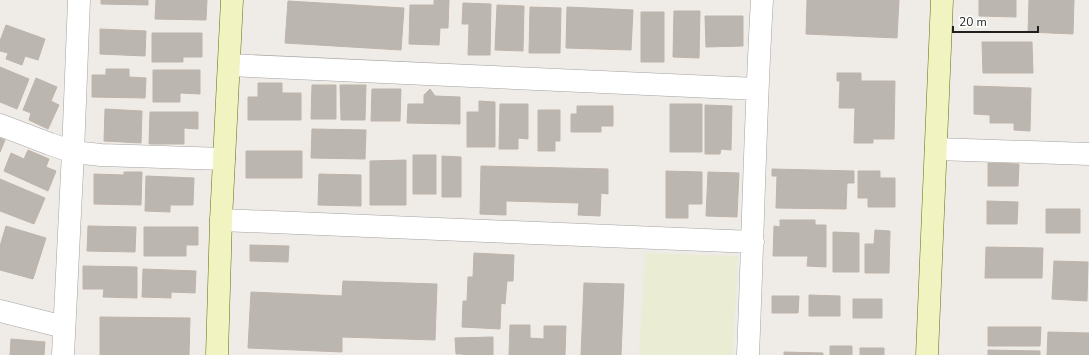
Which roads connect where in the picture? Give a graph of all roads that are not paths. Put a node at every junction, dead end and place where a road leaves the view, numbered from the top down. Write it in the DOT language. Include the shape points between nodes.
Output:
graph roads {
  1 [pos="79,0"];
  2 [pos="232,0"];
  3 [pos="762,0"];
  4 [pos="942,0"];
  5 [pos="229,65"];
  6 [pos="757,88"];
  7 [pos="0,125"];
  8 [pos="936,149"];
  9 [pos="73,152"];
  10 [pos="1089,154"];
  11 [pos="224,160"];
  12 [pos="221,220"];
  13 [pos="753,242"];
  14 [pos="0,311"];
  15 [pos="64,327"];
  16 [pos="63,355"];
  17 [pos="217,355"];
  18 [pos="748,355"];
  19 [pos="927,355"];
  1 -- 9 [label="street"];
  2 -- 5 [label="street"];
  3 -- 6 [label="street"];
  4 -- 8 [label="street"];
  5 -- 6 [label="street"];
  5 -- 11 [label="street"];
  6 -- 13 [label="street"];
  7 -- 9 [label="street"];
  8 -- 10 [label="street"];
  8 -- 19 [label="street"];
  9 -- 11 [label="street"];
  9 -- 15 [label="street"];
  11 -- 12 [label="street"];
  12 -- 13 [label="street"];
  12 -- 17 [label="street"];
  13 -- 18 [label="street"];
  14 -- 15 [label="street"];
  15 -- 16 [label="street"];
}
